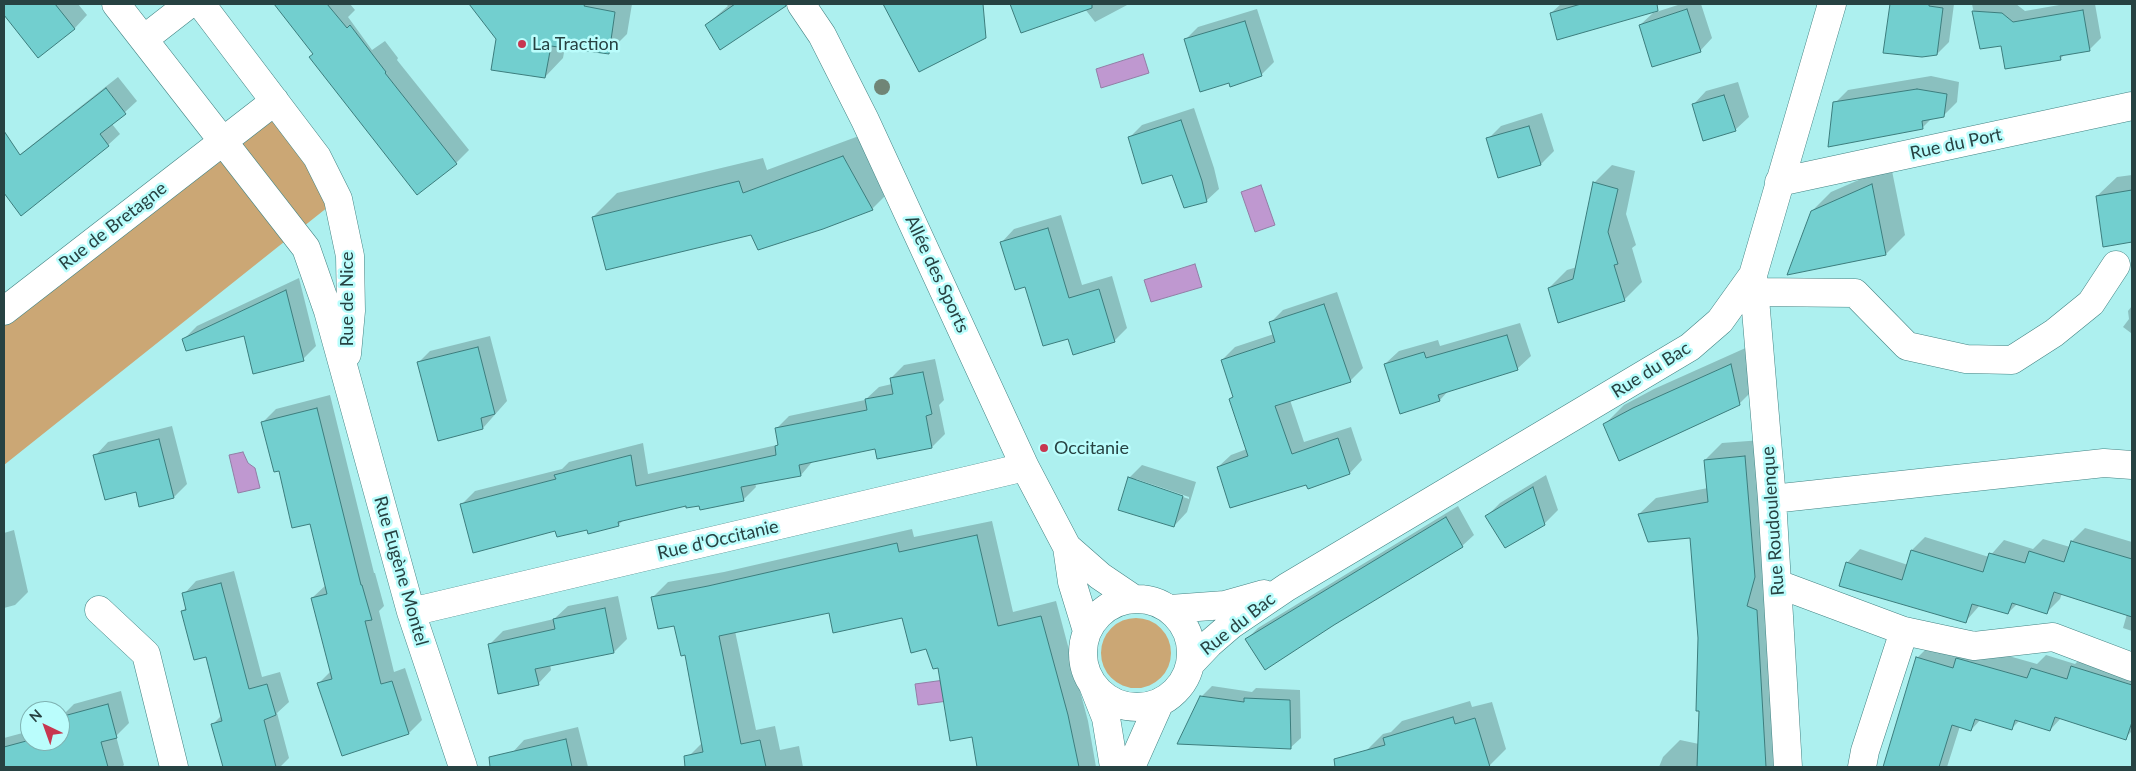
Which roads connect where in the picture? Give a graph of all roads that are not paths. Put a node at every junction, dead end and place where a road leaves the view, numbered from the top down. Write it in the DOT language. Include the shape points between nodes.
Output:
graph roads {
  1 [pos="116,4"];
  2 [pos="189,4"];
  3 [pos="201,4"];
  4 [pos="800,4"];
  5 [pos="1832,4"];
  6 [pos="144,39"];
  7 [pos="275,101"];
  8 [pos="2132,106"];
  9 [pos="223,141"];
  10 [pos="1779,182"];
  11 [pos="2116,266"];
  12 [pos="1755,283"];
  13 [pos="4,311"];
  14 [pos="345,373"];
  15 [pos="2132,465"];
  16 [pos="1025,467"];
  17 [pos="1772,499"];
  18 [pos="1067,547"];
  19 [pos="1778,584"];
  20 [pos="1287,587"];
  21 [pos="1134,599"];
  22 [pos="1170,609"];
  23 [pos="99,610"];
  24 [pos="411,612"];
  25 [pos="1087,631"];
  26 [pos="1904,631"];
  27 [pos="1191,663"];
  28 [pos="2132,666"];
  29 [pos="1093,685"];
  30 [pos="1159,704"];
  31 [pos="174,767"];
  32 [pos="463,767"];
  33 [pos="1114,767"];
  34 [pos="1131,767"];
  35 [pos="1788,767"];
  36 [pos="1862,767"];
  1 -- 6 [label="street"];
  2 -- 6 [label="street"];
  3 -- 7 [label="street, Rue de Nice"];
  4 -- 16 [label="street, Allée des Sports" via="822,35 865,120"];
  5 -- 10 [label="street, Rue du Bac"];
  6 -- 9 [label="street"];
  7 -- 9 [label="street, Rue de Bretagne"];
  7 -- 14 [label="street, Rue de Nice" via="317,157 338,199 350,256 351,311"];
  8 -- 10 [label="street, Rue du Port"];
  9 -- 13 [label="street, Rue de Bretagne"];
  9 -- 14 [label="street, Rue de Nice" via="306,248 328,310"];
  10 -- 12 [label="street, Rue du Bac"];
  11 -- 12 [label="street" via="2091,303 2054,333 2012,360 1966,359 1907,346 1855,293"];
  12 -- 17 [label="street, Rue Roudoulenque"];
  12 -- 20 [label="street, Rue du Bac" via="1720,321 1690,347"];
  14 -- 24 [label="street, Rue Eugène Montel"];
  15 -- 17 [label="street" via="2104,463"];
  16 -- 18 [label="street, Allée des Sports"];
  16 -- 24 [label="street, Rue d'Occitanie"];
  17 -- 19 [label="street, Rue Roudoulenque"];
  18 -- 21 [label="street, Allée des Sports" via="1100,576"];
  18 -- 25 [label="street, Allée des Sports" via="1072,582"];
  19 -- 26 [label="street"];
  19 -- 35 [label="street, Rue Roudoulenque"];
  20 -- 22 [label="street, Rue du Bac" via="1225,605"];
  20 -- 27 [label="street, Rue du Bac" via="1232,625"];
  21 -- 22 [label="street" via="1159,603"];
  21 -- 25 [label="street" via="1106,608"];
  22 -- 27 [label="street" via="1184,624 1191,642"];
  23 -- 31 [label="street" via="146,654"];
  24 -- 32 [label="street, Rue Eugène Montel"];
  25 -- 29 [label="street" via="1083,656"];
  26 -- 28 [label="street" via="1974,646 2053,637"];
  26 -- 36 [label="street"];
  27 -- 30 [label="street" via="1186,680"];
  29 -- 30 [label="street" via="1106,698 1122,706 1140,708"];
  29 -- 33 [label="street" via="1106,718"];
  30 -- 34 [label="street"];
}
